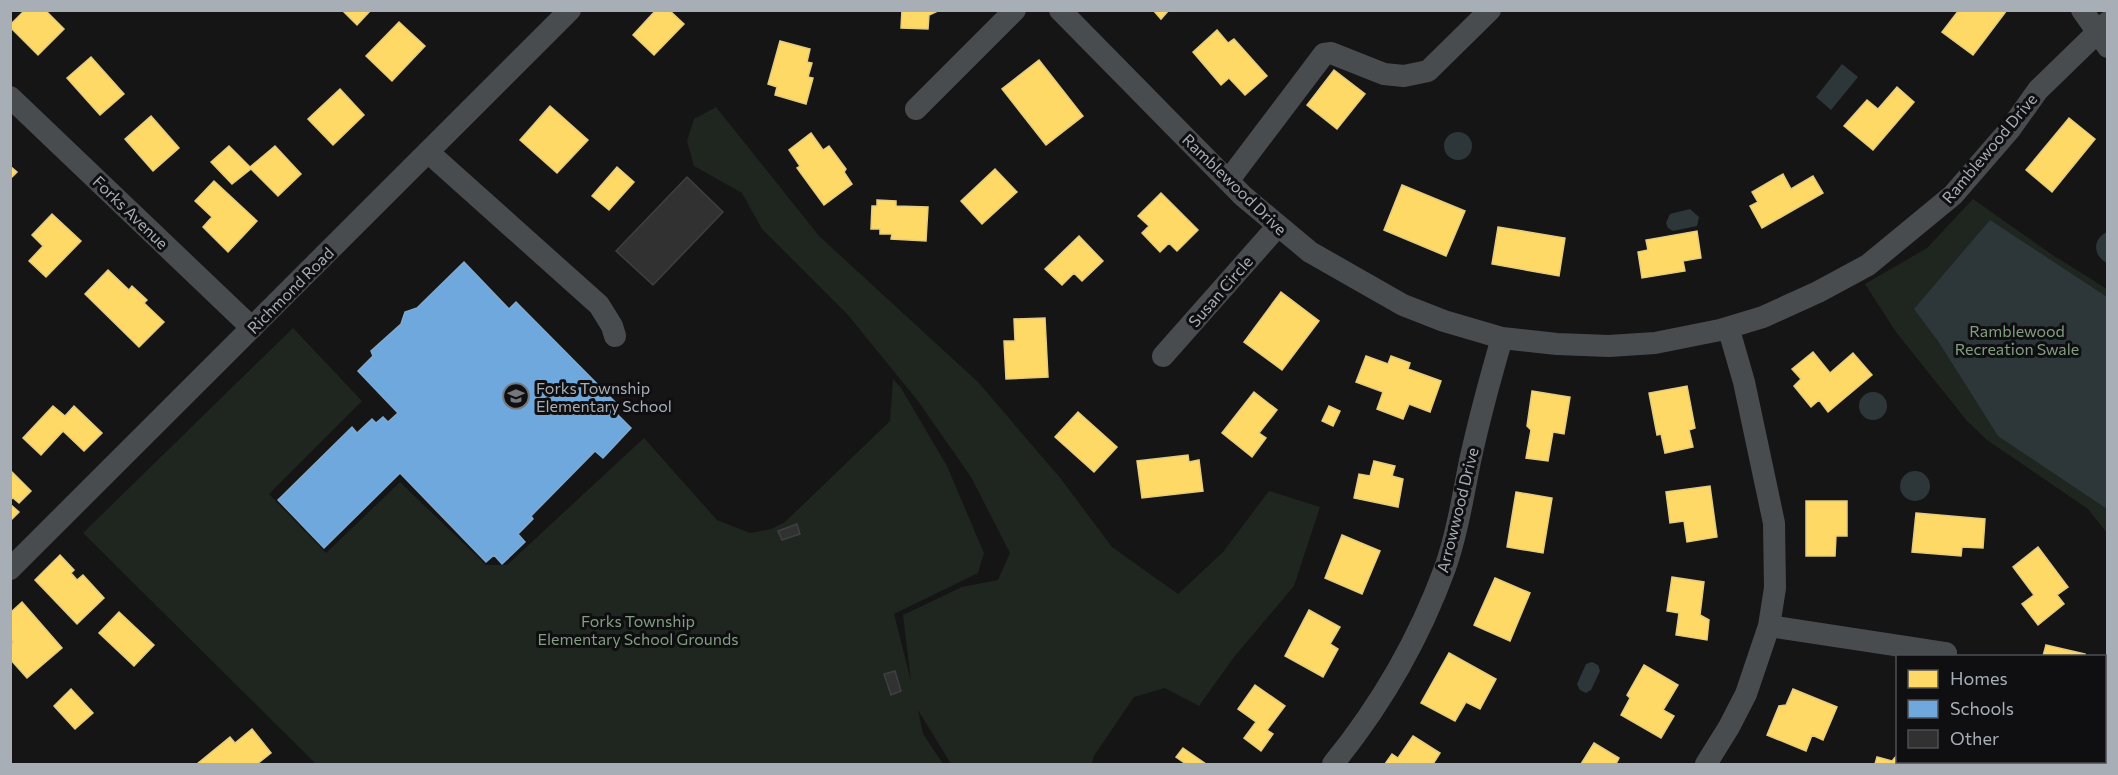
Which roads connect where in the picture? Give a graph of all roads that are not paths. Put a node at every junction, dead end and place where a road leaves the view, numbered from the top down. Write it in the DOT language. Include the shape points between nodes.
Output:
graph roads {
  1 [pos="570,10"];
  2 [pos="1015,10"];
  3 [pos="1060,10"];
  4 [pos="1490,10"];
  5 [pos="2082,10"];
  6 [pos="2104,34"];
  7 [pos="10,96"];
  8 [pos="916,109"];
  9 [pos="428,152"];
  10 [pos="1228,181"];
  11 [pos="1277,227"];
  12 [pos="252,328"];
  13 [pos="1720,330"];
  14 [pos="615,336"];
  15 [pos="1502,338"];
  16 [pos="1163,356"];
  17 [pos="11,569"];
  18 [pos="1769,626"];
  19 [pos="1946,653"];
  20 [pos="1333,765"];
  21 [pos="1706,765"];
  1 -- 9 [label="street, Richmond Road"];
  2 -- 8 [label="street"];
  3 -- 10 [label="street, Ramblewood Drive"];
  4 -- 10 [label="street" via="1428,71 1404,76 1384,74 1331,53 1324,54"];
  5 -- 6 [label="street"];
  6 -- 13 [label="street, Ramblewood Drive" via="2038,90 1953,195 1878,258 1799,301"];
  7 -- 12 [label="street, Forks Avenue"];
  9 -- 12 [label="street, Richmond Road"];
  9 -- 14 [label="street" via="599,305"];
  10 -- 11 [label="street, Ramblewood Drive"];
  11 -- 15 [label="street, Ramblewood Drive" via="1310,252 1403,305"];
  11 -- 16 [label="street, Susan Circle"];
  12 -- 17 [label="street, Richmond Road"];
  13 -- 15 [label="street, Ramblewood Drive" via="1655,343 1609,346"];
  13 -- 18 [label="street" via="1729,330 1744,382 1774,523 1775,588"];
  15 -- 20 [label="street, Arrowwood Drive" via="1482,406 1446,566 1392,682"];
  18 -- 19 [label="street"];
  18 -- 21 [label="street" via="1746,694"];
}
